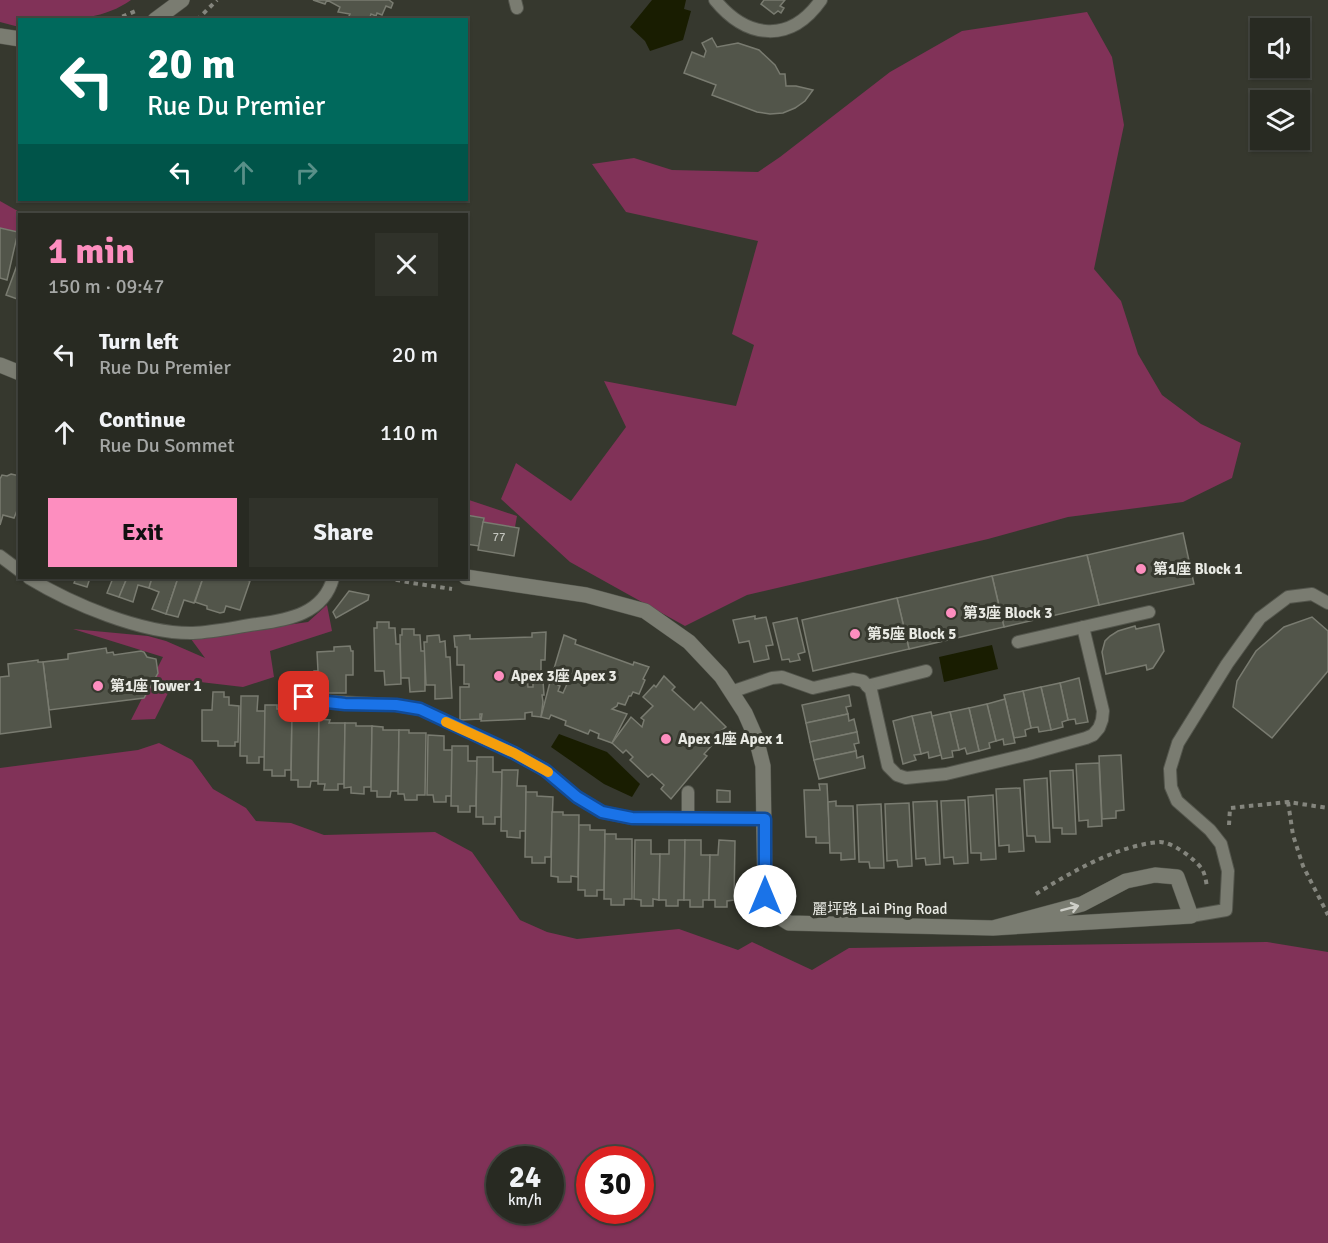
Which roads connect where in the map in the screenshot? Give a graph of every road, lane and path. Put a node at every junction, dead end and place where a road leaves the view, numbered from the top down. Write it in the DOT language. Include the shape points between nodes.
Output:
graph roads {
  1 [pos="182,0"];
  2 [pos="217,0"];
  3 [pos="715,0"];
  4 [pos="821,0"];
  5 [pos="158,18"];
  6 [pos="199,18"];
  7 [pos="0,36"];
  8 [pos="18,39"];
  9 [pos="0,365"];
  10 [pos="18,372"];
  11 [pos="0,556"];
  12 [pos="18,570"];
  13 [pos="468,577"];
  14 [pos="31,579"];
  15 [pos="332,579"];
  16 [pos="1328,603"];
  17 [pos="1149,612"];
  18 [pos="1083,627"];
  19 [pos="1018,642"];
  20 [pos="926,671"];
  21 [pos="867,686"];
  22 [pos="731,692"];
  23 [pos="290,693"];
  24 [pos="688,792"];
  25 [pos="1288,802"];
  26 [pos="1230,808"];
  27 [pos="1328,808"];
  28 [pos="688,819"];
  29 [pos="765,819"];
  30 [pos="1028,899"];
  31 [pos="1212,913"];
  32 [pos="1328,915"];
  33 [pos="1191,916"];
  34 [pos="993,928"];
  1 -- 5 [label="street"];
  2 -- 6 [label="path"];
  3 -- 4 [label="lane" via="727,14 750,28 768,32 786,30 802,21"];
  7 -- 8 [label="street"];
  9 -- 10 [label="street"];
  11 -- 12 [label="lane"];
  13 -- 22 [label="street, 麗坪路 Lai Ping Road" via="586,595 645,611 689,642"];
  14 -- 15 [label="lane" via="90,610 162,630 192,633 279,622 303,615 321,602"];
  16 -- 31 [label="lane" via="1312,594 1288,597 1260,618 1178,743 1170,769 1171,787 1177,801 1221,844 1228,871 1226,910"];
  17 -- 18 [label="lane"];
  18 -- 19 [label="lane"];
  18 -- 21 [label="lane" via="1102,720 1093,735 1029,754 934,776 897,775 888,766"];
  20 -- 21 [label="lane"];
  21 -- 22 [label="lane" via="853,679 813,688 782,677"];
  22 -- 29 [label="street, 麗坪路 Lai Ping Road" via="756,738 763,766"];
  23 -- 28 [label="lane" via="318,701 420,709 545,770 602,812 632,818"];
  24 -- 28 [label="lane"];
  25 -- 26 [label="path"];
  25 -- 27 [label="path"];
  25 -- 32 [label="path" via="1293,836"];
  28 -- 29 [label="lane"];
  29 -- 34 [label="street, 麗坪路 Lai Ping Road" via="765,896 769,908 789,923"];
  30 -- 31 [label="path" via="1089,862 1162,842 1181,850 1203,871"];
  31 -- 33 [label="lane"];
  33 -- 34 [label="street, 麗坪路 Lai Ping Road"];
  34 -- 33 [label="street, 麗坪路 Lai Ping Road, one-way" via="1082,904 1126,881 1155,875 1176,877"];
}
